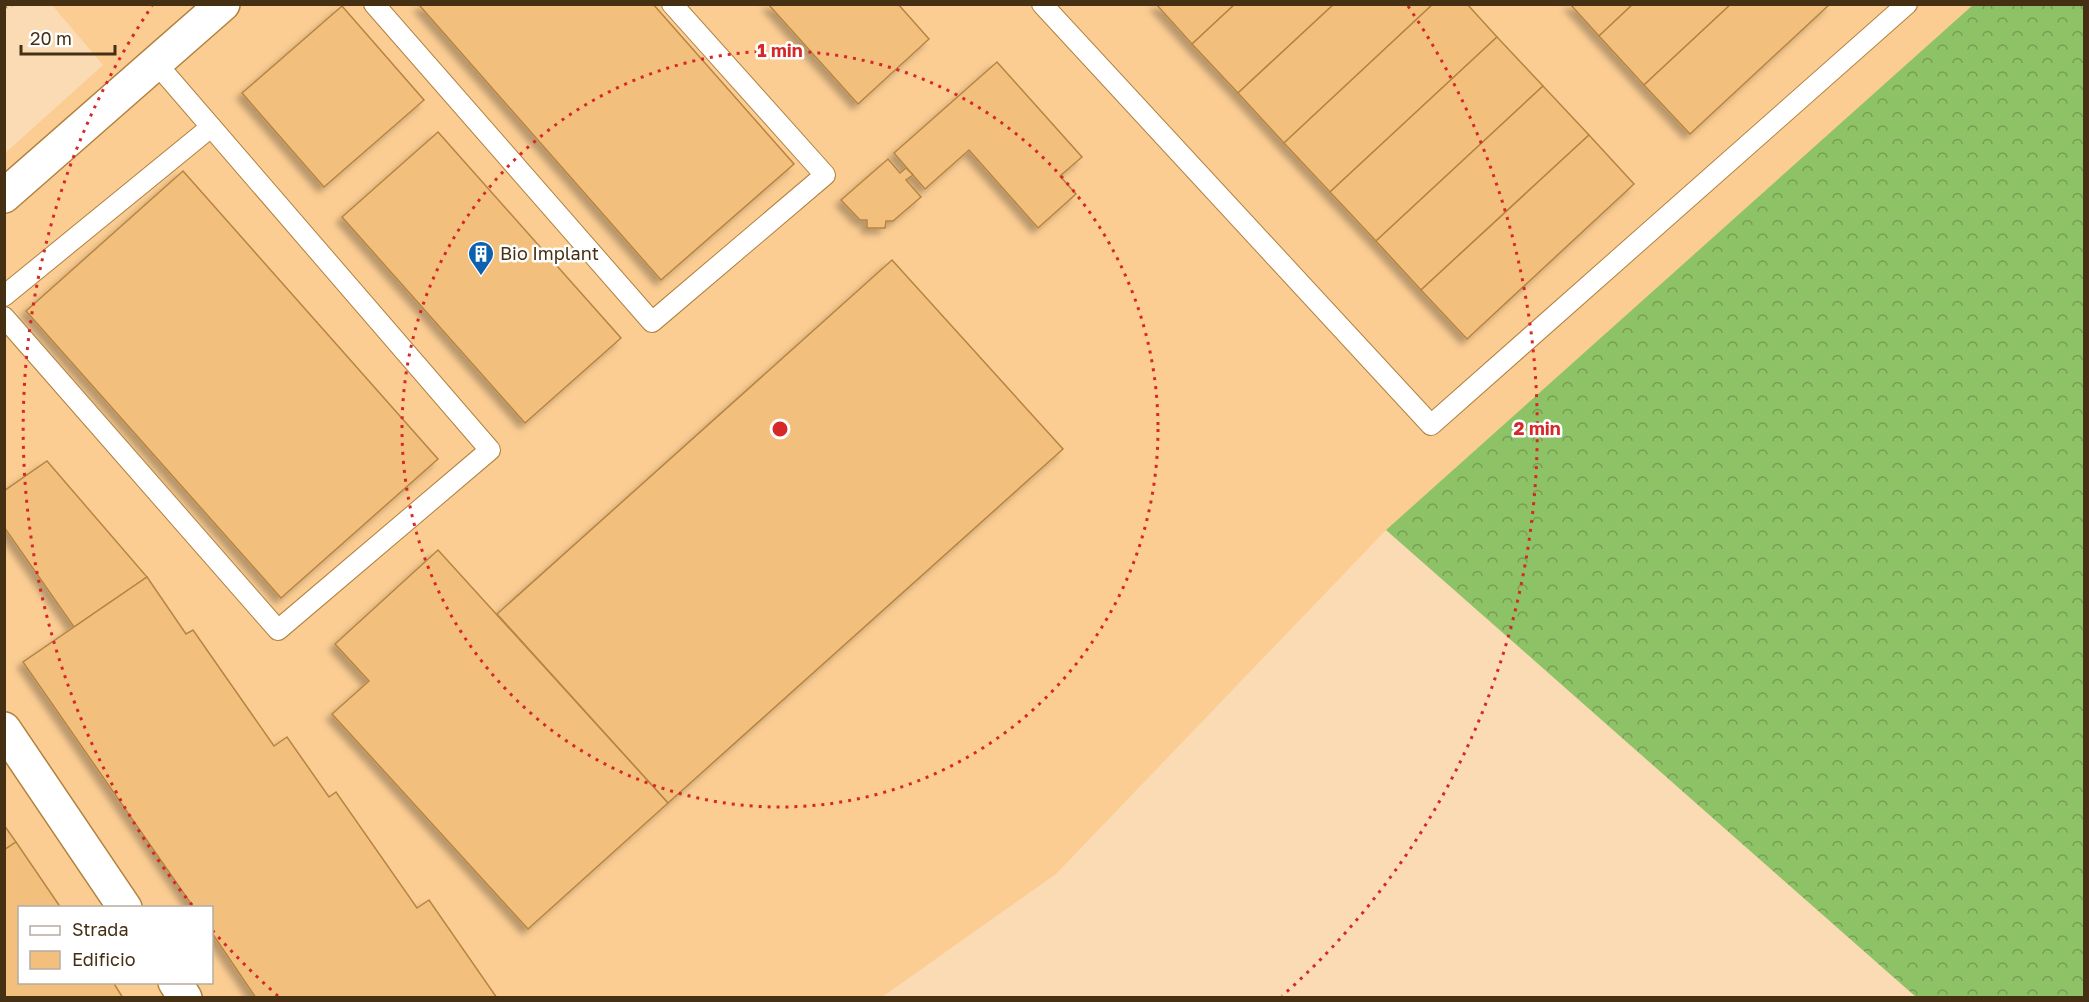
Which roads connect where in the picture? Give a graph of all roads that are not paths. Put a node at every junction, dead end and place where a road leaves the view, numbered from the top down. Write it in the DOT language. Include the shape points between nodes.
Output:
graph roads {
  1 [pos="223,4"];
  2 [pos="374,4"];
  3 [pos="672,4"];
  4 [pos="1042,4"];
  5 [pos="1907,4"];
  6 [pos="156,63"];
  7 [pos="211,127"];
  8 [pos="4,196"];
  9 [pos="4,296"];
  10 [pos="4,317"];
  11 [pos="4,729"];
  12 [pos="124,906"];
  13 [pos="176,984"];
  14 [pos="185,998"];
  1 -- 6 [label="street"];
  2 -- 3 [label="lane" via="652,322 825,175"];
  4 -- 5 [label="lane" via="1431,425"];
  6 -- 7 [label="lane"];
  6 -- 8 [label="street"];
  7 -- 9 [label="lane"];
  7 -- 10 [label="lane" via="489,450 278,630"];
  11 -- 12 [label="street"];
  13 -- 14 [label="street"];
}
